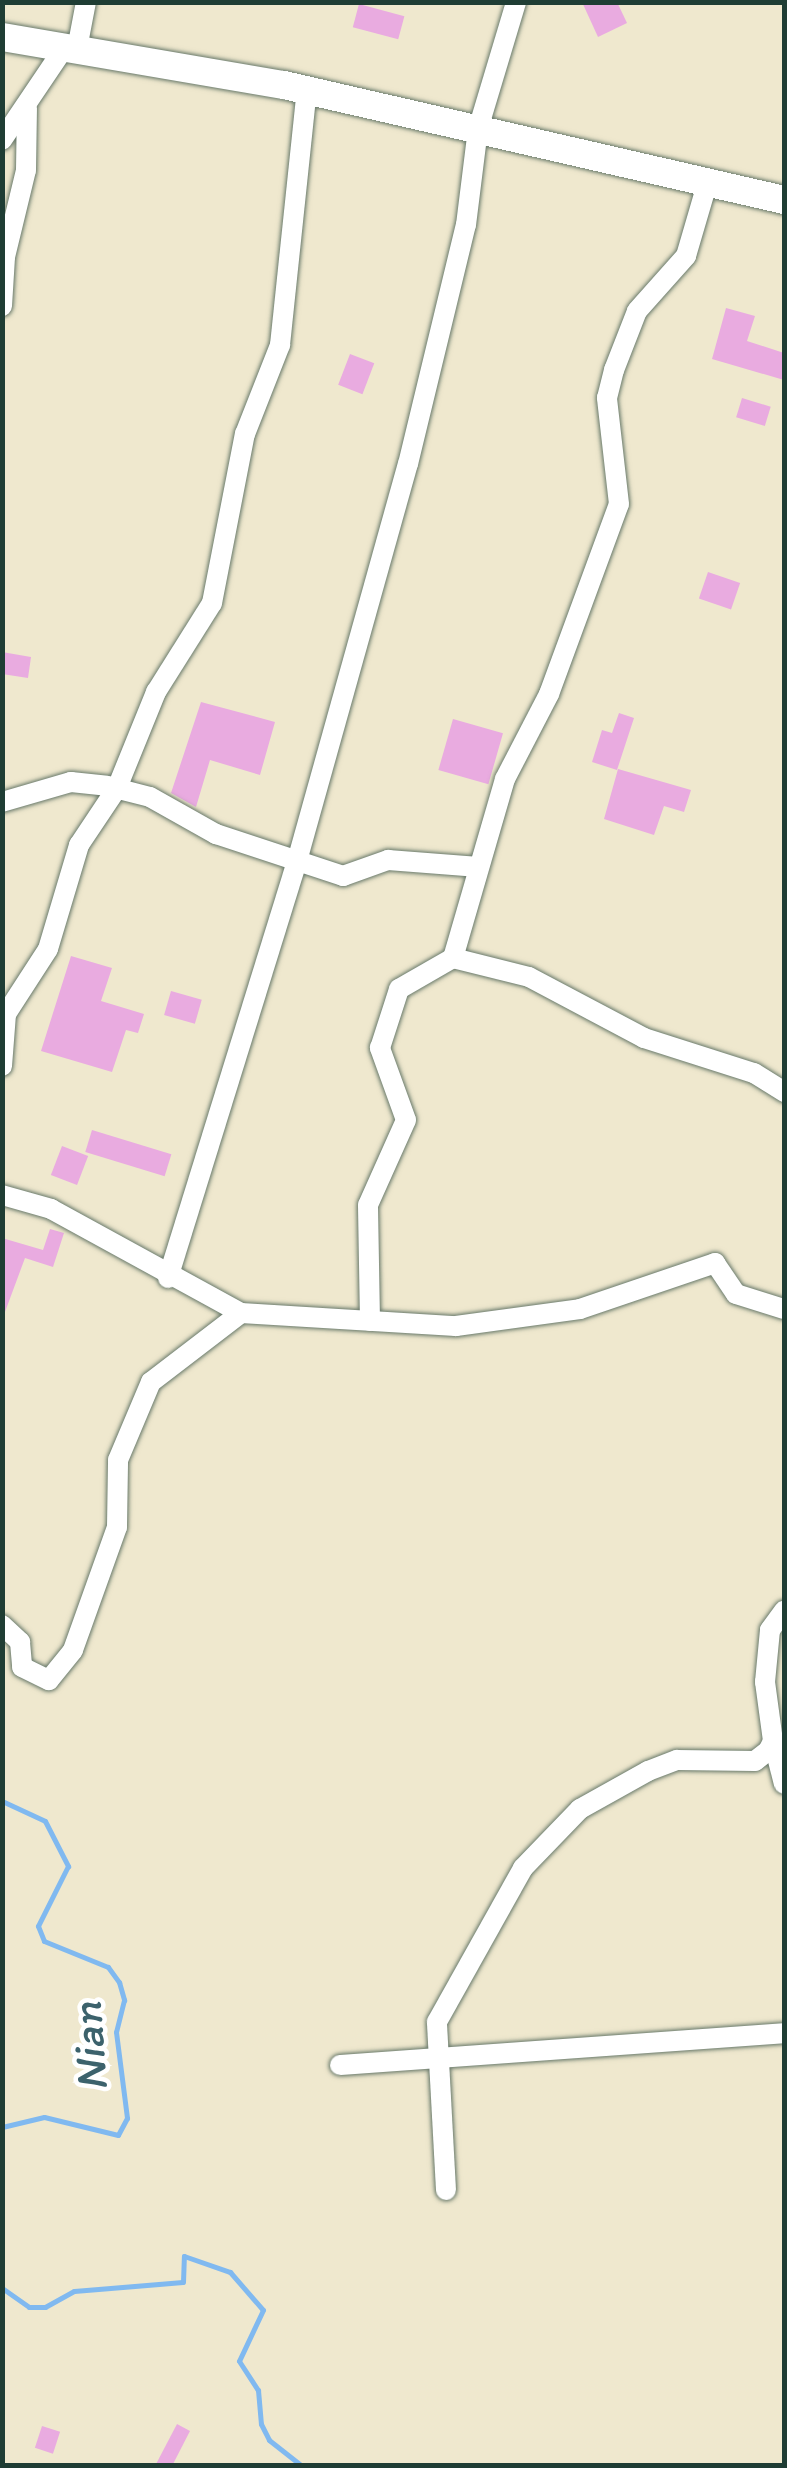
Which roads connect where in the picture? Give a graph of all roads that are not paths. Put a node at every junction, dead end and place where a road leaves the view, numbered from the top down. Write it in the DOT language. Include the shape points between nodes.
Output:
graph roads {
  1 [pos="86,2"];
  2 [pos="516,2"];
  3 [pos="2,38"];
  4 [pos="71,49"];
  5 [pos="307,90"];
  6 [pos="27,108"];
  7 [pos="478,129"];
  8 [pos="2,140"];
  9 [pos="708,181"];
  10 [pos="784,200"];
  11 [pos="2,306"];
  12 [pos="116,788"];
  13 [pos="2,802"];
  14 [pos="297,861"];
  15 [pos="479,867"];
  16 [pos="453,958"];
  17 [pos="2,1066"];
  18 [pos="784,1092"];
  19 [pos="2,1196"];
  20 [pos="168,1278"];
  21 [pos="784,1309"];
  22 [pos="241,1313"];
  23 [pos="370,1321"];
  24 [pos="784,1611"];
  25 [pos="2,1625"];
  26 [pos="773,1740"];
  27 [pos="784,1784"];
  28 [pos="784,2033"];
  29 [pos="439,2062"];
  30 [pos="340,2065"];
  31 [pos="446,2190"];
  1 -- 4 [label="street"];
  2 -- 7 [label="street"];
  3 -- 4 [label="main road"];
  4 -- 5 [label="main road"];
  4 -- 6 [label="street"];
  5 -- 7 [label="main road"];
  5 -- 12 [label="street" via="280,345 245,434 212,603 156,692"];
  6 -- 8 [label="street"];
  6 -- 11 [label="street" via="26,170 5,257"];
  7 -- 9 [label="main road"];
  7 -- 14 [label="street" via="466,225 408,464"];
  9 -- 10 [label="main road"];
  9 -- 15 [label="street" via="686,256 637,311 614,370 607,398 619,504 550,694 505,778"];
  12 -- 13 [label="street" via="71,782"];
  12 -- 14 [label="street" via="150,797 216,834"];
  12 -- 17 [label="street" via="79,846 48,949 6,1014"];
  14 -- 15 [label="street" via="344,876 388,860"];
  14 -- 20 [label="street"];
  15 -- 16 [label="street"];
  16 -- 18 [label="street" via="530,977 644,1038 754,1074"];
  16 -- 23 [label="street" via="399,989 380,1048 406,1120 368,1204"];
  19 -- 20 [label="street" via="51,1209"];
  20 -- 22 [label="street"];
  21 -- 23 [label="street" via="736,1294 715,1263 580,1308 456,1326"];
  22 -- 23 [label="street"];
  22 -- 25 [label="street" via="151,1382 118,1460 118,1527 73,1650 50,1680 22,1667 20,1642"];
  24 -- 26 [label="street" via="770,1630 768,1648"];
  26 -- 27 [label="street"];
  26 -- 29 [label="street" via="755,1761 677,1760 580,1809 523,1868 437,2022"];
  28 -- 29 [label="street"];
  29 -- 30 [label="street"];
  29 -- 31 [label="street"];
}
